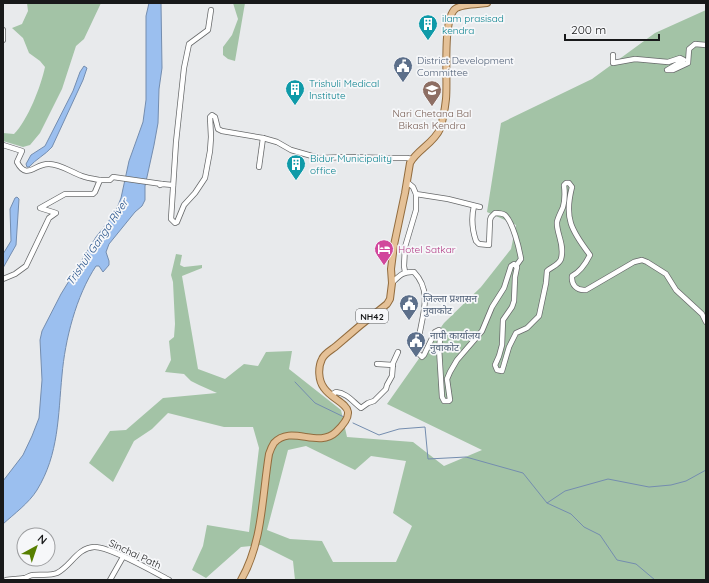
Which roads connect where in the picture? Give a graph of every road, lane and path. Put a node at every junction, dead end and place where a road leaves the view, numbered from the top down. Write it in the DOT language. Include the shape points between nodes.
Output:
graph roads {
  1 [pos="488,3"];
  2 [pos="211,10"];
  3 [pos="3,30"];
  4 [pos="3,40"];
  5 [pos="706,45"];
  6 [pos="613,55"];
  7 [pos="263,138"];
  8 [pos="3,145"];
  9 [pos="412,159"];
  10 [pos="259,167"];
  11 [pos="100,180"];
  12 [pos="407,182"];
  13 [pos="173,185"];
  14 [pos="416,194"];
  15 [pos="474,206"];
  16 [pos="480,207"];
  17 [pos="516,266"];
  18 [pos="405,272"];
  19 [pos="3,279"];
  20 [pos="392,283"];
  21 [pos="706,322"];
  22 [pos="398,352"];
  23 [pos="377,364"];
  24 [pos="393,365"];
  25 [pos="331,395"];
  26 [pos="123,557"];
  27 [pos="6,580"];
  28 [pos="110,580"];
  29 [pos="169,580"];
  30 [pos="241,580"];
  1 -- 9 [label="main road" via="459,6 452,13 447,38 446,98 440,129"];
  2 -- 13 [label="street" via="208,30 189,44 184,68"];
  3 -- 4 [label="street"];
  5 -- 6 [label="street" via="695,44 690,49 688,63 673,70 667,70 684,60 680,58 668,62 635,59 613,63"];
  7 -- 9 [label="street" via="319,158"];
  7 -- 10 [label="street"];
  7 -- 13 [label="street" via="222,131 218,129 214,116 211,116 210,152 205,178 196,193 184,205 175,223 171,219"];
  8 -- 11 [label="street" via="22,151 17,162 24,171 48,164 83,177"];
  9 -- 12 [label="main road, NH42"];
  11 -- 13 [label="street"];
  11 -- 19 [label="street" via="93,194 65,194 40,208 56,213 49,218 26,266"];
  12 -- 14 [label="street"];
  12 -- 20 [label="main road, NH42" via="394,245"];
  14 -- 15 [label="street"];
  14 -- 18 [label="street" via="416,210 405,247"];
  15 -- 16 [label="street"];
  15 -- 17 [label="street" via="471,217 476,242 479,244 489,245 490,220 495,213 504,215 509,220 521,259"];
  17 -- 18 [label="street" via="511,266 504,288 492,307 482,331 453,366 447,379 450,400 446,402 442,397 440,373 439,348 442,332 435,332 424,355 420,356 417,347 425,308 425,292 414,272"];
  17 -- 21 [label="street" via="514,301 503,320 502,345 495,365 497,370 502,371 516,333 527,328 539,316 547,271 561,259 562,246 557,222 563,207 566,183 572,187 568,213 571,224 576,236 590,255 587,262 572,276 574,285 586,290 634,262 642,260 666,274 676,290 702,314"];
  18 -- 20 [label="street"];
  20 -- 25 [label="main road, NH42" via="387,304 323,358 319,375 324,389"];
  22 -- 24 [label="street"];
  23 -- 24 [label="street"];
  24 -- 25 [label="street" via="392,376 386,389 374,401 361,408 340,392"];
  25 -- 30 [label="main road, NH42" via="341,402 348,412 336,432 326,438 315,439 284,436 274,443 269,454 257,536 251,560"];
  26 -- 27 [label="street, Sinchai Path" via="113,551 94,547 78,553 64,569 55,574"];
  26 -- 28 [label="street"];
  26 -- 29 [label="street, Sinchai Path"];
}
